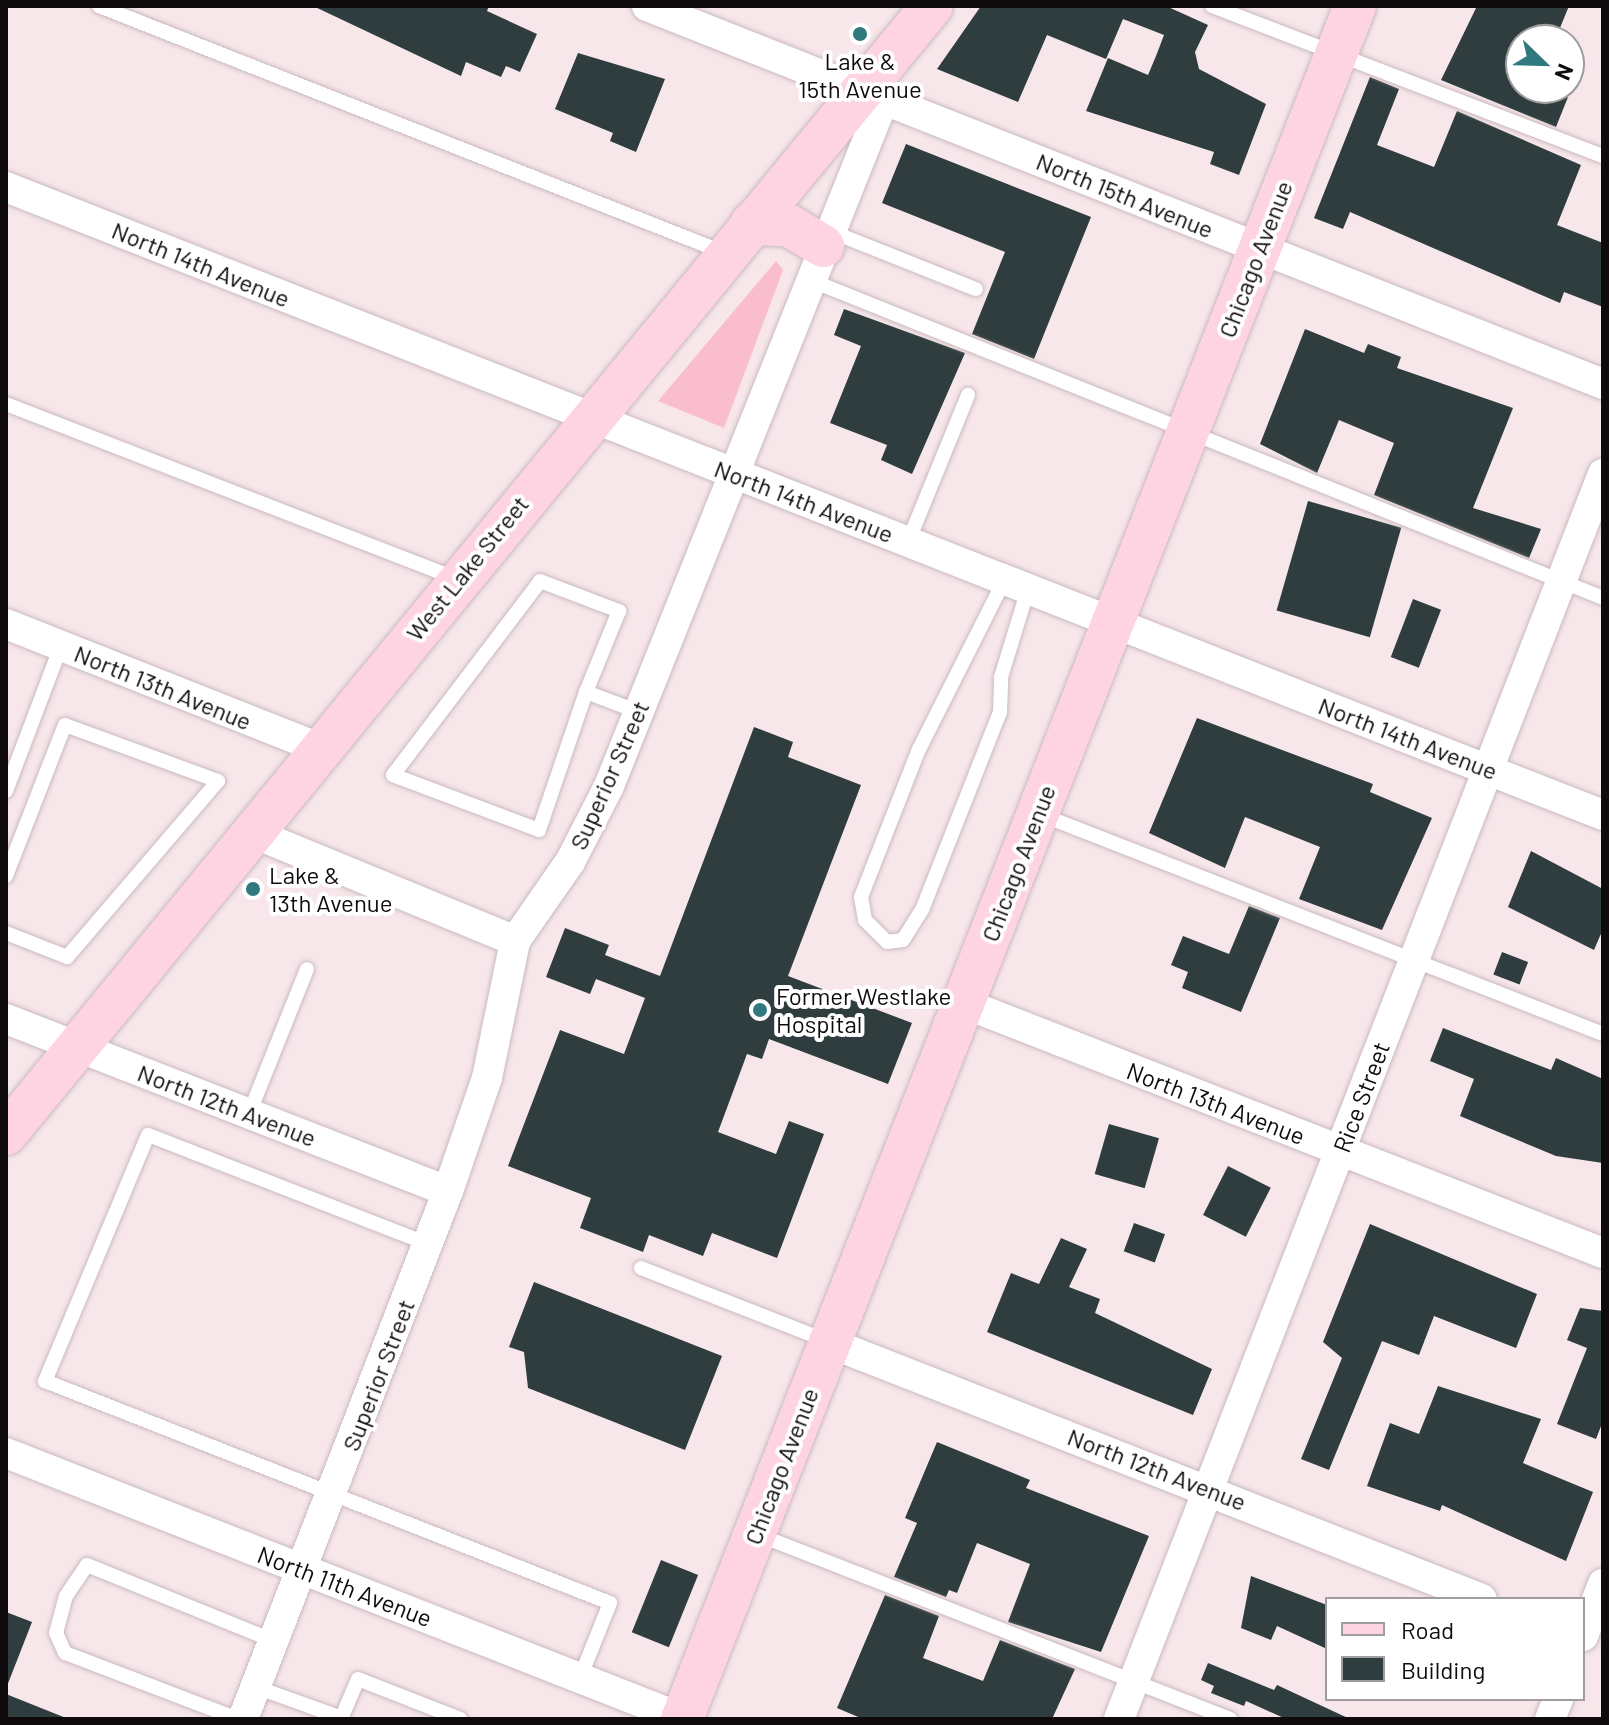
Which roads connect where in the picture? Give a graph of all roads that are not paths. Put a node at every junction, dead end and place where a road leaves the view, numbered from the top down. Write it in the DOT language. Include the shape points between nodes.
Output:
graph roads {
  1 [pos="99,6"];
  2 [pos="647,6"];
  3 [pos="932,6"];
  4 [pos="1212,6"];
  5 [pos="1355,6"];
  6 [pos="1335,55"];
  7 [pos="874,95"];
  8 [pos="1603,156"];
  9 [pos="6,187"];
  10 [pos="738,239"];
  11 [pos="1259,249"];
  12 [pos="821,252"];
  13 [pos="976,289"];
  14 [pos="1603,384"];
  15 [pos="968,395"];
  16 [pos="6,404"];
  17 [pos="591,419"];
  18 [pos="1186,435"];
  19 [pos="734,473"];
  20 [pos="1603,474"];
  21 [pos="908,542"];
  22 [pos="457,579"];
  23 [pos="1561,582"];
  24 [pos="1016,584"];
  25 [pos="1603,598"];
  26 [pos="1113,622"];
  27 [pos="6,624"];
  28 [pos="61,646"];
  29 [pos="586,692"];
  30 [pos="639,712"];
  31 [pos="321,749"];
  32 [pos="1488,770"];
  33 [pos="6,791"];
  34 [pos="1037,813"];
  35 [pos="1603,815"];
  36 [pos="251,832"];
  37 [pos="6,876"];
  38 [pos="6,933"];
  39 [pos="515,941"];
  40 [pos="1414,960"];
  41 [pos="307,969"];
  42 [pos="963,1003"];
  43 [pos="6,1019"];
  44 [pos="1603,1034"];
  45 [pos="76,1046"];
  46 [pos="249,1114"];
  47 [pos="6,1134"];
  48 [pos="1340,1151"];
  49 [pos="448,1191"];
  50 [pos="428,1244"];
  51 [pos="1603,1253"];
  52 [pos="641,1268"];
  53 [pos="830,1343"];
  54 [pos="6,1453"];
  55 [pos="1209,1489"];
  56 [pos="333,1494"];
  57 [pos="755,1533"];
  58 [pos="304,1570"];
  59 [pos="1603,1584"];
  60 [pos="1477,1597"];
  61 [pos="1585,1633"];
  62 [pos="275,1642"];
  63 [pos="580,1678"];
  64 [pos="1134,1681"];
  65 [pos="256,1687"];
  66 [pos="341,1718"];
  67 [pos="240,1719"];
  68 [pos="460,1719"];
  69 [pos="682,1719"];
  70 [pos="1119,1719"];
  71 [pos="1230,1719"];
  1 -- 10 [label="lane"];
  2 -- 7 [label="street, North 15th Avenue"];
  3 -- 7 [label="main road, West Lake Street"];
  4 -- 6 [label="lane"];
  5 -- 6 [label="main road, Chicago Avenue"];
  6 -- 8 [label="lane"];
  6 -- 11 [label="main road, Chicago Avenue"];
  7 -- 10 [label="main road, West Lake Street"];
  7 -- 11 [label="street, North 15th Avenue"];
  7 -- 12 [label="street, Superior Street"];
  9 -- 17 [label="street, North 14th Avenue"];
  10 -- 12 [label="main road" via="788,225"];
  10 -- 17 [label="main road, West Lake Street"];
  11 -- 14 [label="street, North 15th Avenue"];
  11 -- 18 [label="main road, Chicago Avenue"];
  12 -- 13 [label="lane"];
  12 -- 18 [label="lane"];
  12 -- 19 [label="street, Superior Street"];
  15 -- 21 [label="lane"];
  16 -- 22 [label="lane"];
  17 -- 19 [label="street, North 14th Avenue"];
  17 -- 22 [label="main road, West Lake Street"];
  18 -- 23 [label="lane"];
  18 -- 26 [label="main road, Chicago Avenue"];
  19 -- 21 [label="street, North 14th Avenue"];
  19 -- 30 [label="street, Superior Street"];
  20 -- 23 [label="street, Rice Street"];
  21 -- 24 [label="street, North 14th Avenue"];
  22 -- 31 [label="main road, West Lake Street"];
  23 -- 25 [label="lane"];
  23 -- 32 [label="street, Rice Street"];
  24 -- 24 [label="lane" via="919,749 861,897 865,920 887,942 911,931 928,897 1000,712"];
  24 -- 26 [label="street, North 14th Avenue"];
  26 -- 32 [label="street, North 14th Avenue"];
  26 -- 34 [label="main road, Chicago Avenue"];
  27 -- 28 [label="street, North 13th Avenue"];
  28 -- 31 [label="street, North 13th Avenue"];
  28 -- 33 [label="lane"];
  29 -- 29 [label="lane" via="619,611 540,581 393,775 539,830"];
  29 -- 30 [label="lane"];
  30 -- 39 [label="street, Superior Street" via="570,862"];
  31 -- 36 [label="main road, West Lake Street"];
  32 -- 35 [label="street, North 14th Avenue"];
  32 -- 40 [label="street, Rice Street"];
  34 -- 40 [label="lane"];
  34 -- 42 [label="main road, Chicago Avenue"];
  36 -- 39 [label="street"];
  36 -- 45 [label="main road, West Lake Street"];
  37 -- 38 [label="lane" via="65,725 218,781 67,957"];
  39 -- 49 [label="street, Superior Street" via="487,1078"];
  40 -- 44 [label="lane"];
  40 -- 48 [label="street, Rice Street"];
  41 -- 46 [label="lane"];
  42 -- 48 [label="street, North 13th Avenue"];
  42 -- 53 [label="main road, Chicago Avenue"];
  43 -- 45 [label="street, North 12th Avenue"];
  45 -- 46 [label="street, North 12th Avenue"];
  45 -- 47 [label="main road, West Lake Street"];
  46 -- 49 [label="street, North 12th Avenue"];
  48 -- 51 [label="street, North 13th Avenue"];
  48 -- 55 [label="street, Rice Street"];
  49 -- 50 [label="street, Superior Street"];
  50 -- 56 [label="street, Superior Street"];
  50 -- 56 [label="lane" via="148,1135 45,1381"];
  52 -- 53 [label="lane"];
  53 -- 55 [label="street, North 12th Avenue"];
  53 -- 57 [label="main road, Chicago Avenue"];
  54 -- 58 [label="street, North 11th Avenue"];
  55 -- 60 [label="street, North 12th Avenue"];
  55 -- 64 [label="street, Rice Street"];
  56 -- 58 [label="street, Superior Street"];
  56 -- 63 [label="lane" via="610,1603"];
  57 -- 64 [label="lane"];
  57 -- 69 [label="main road, Chicago Avenue"];
  58 -- 62 [label="street, Superior Street"];
  58 -- 63 [label="street, North 11th Avenue"];
  59 -- 61 [label="street"];
  62 -- 65 [label="street, Superior Street"];
  62 -- 67 [label="lane" via="87,1565 60,1618 65,1653"];
  63 -- 69 [label="street, North 11th Avenue"];
  64 -- 70 [label="street, Rice Street"];
  64 -- 71 [label="lane"];
  65 -- 66 [label="lane"];
  65 -- 67 [label="street, Superior Street"];
  66 -- 68 [label="lane" via="358,1679"];
}
